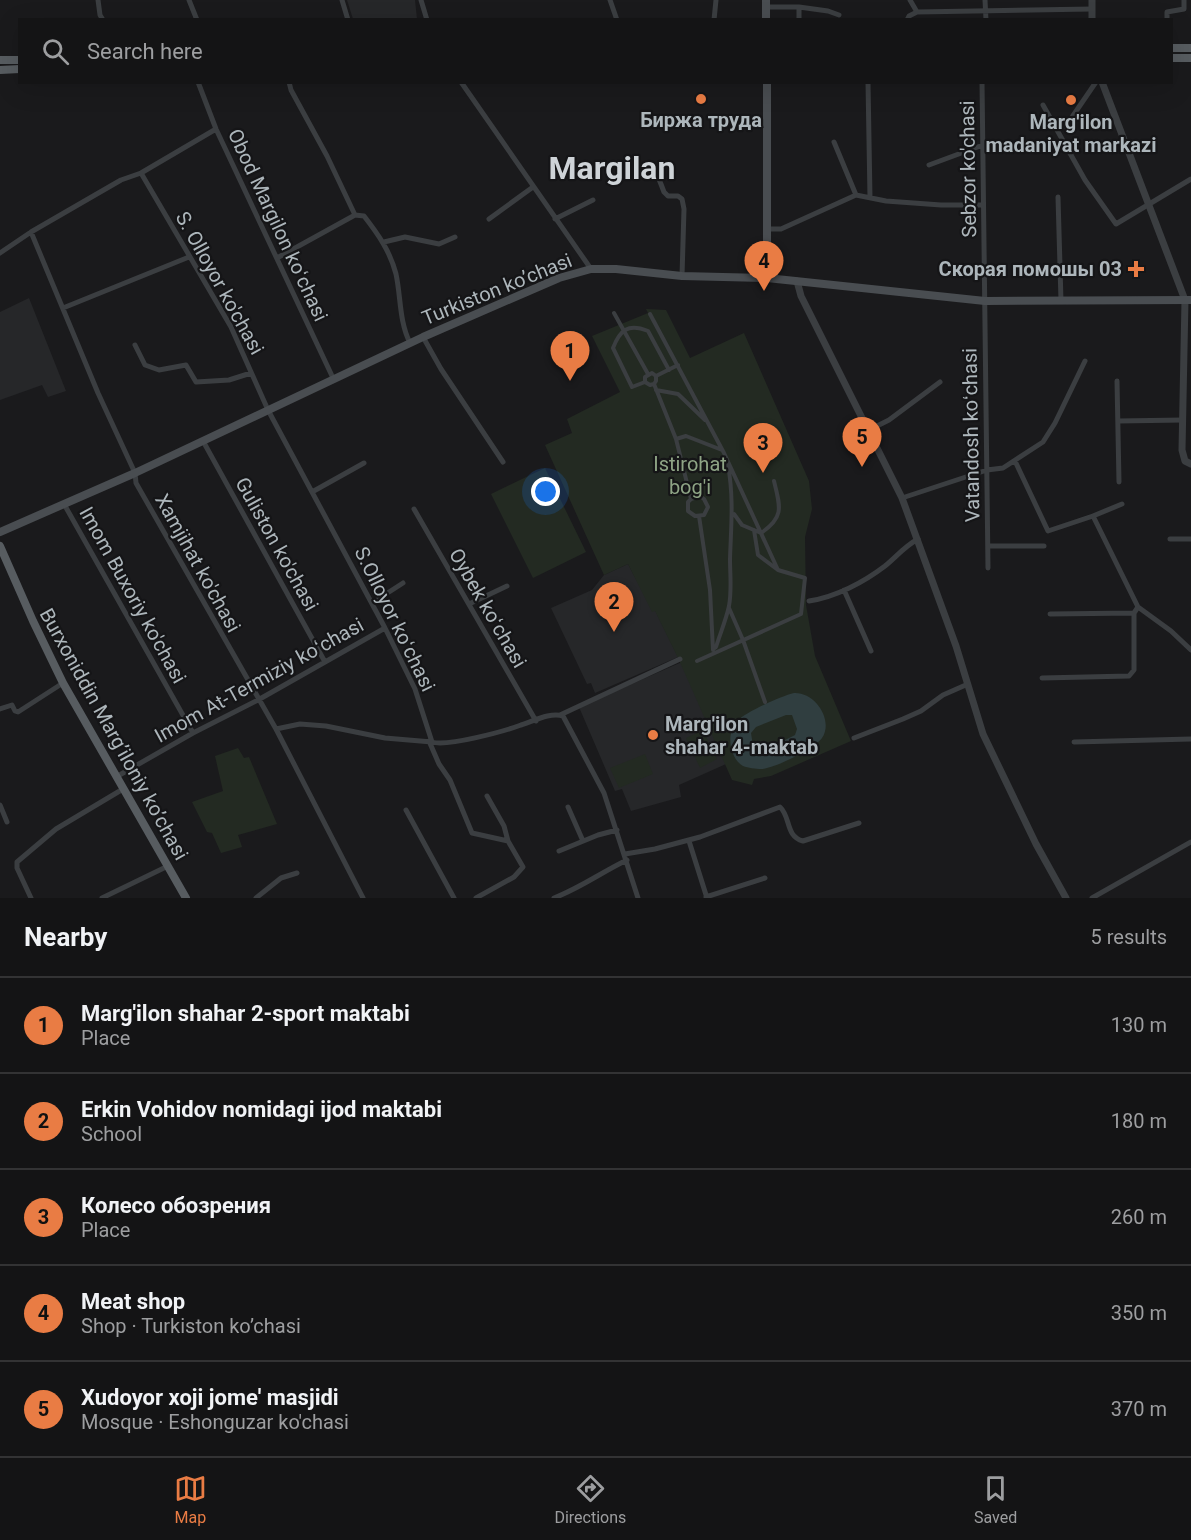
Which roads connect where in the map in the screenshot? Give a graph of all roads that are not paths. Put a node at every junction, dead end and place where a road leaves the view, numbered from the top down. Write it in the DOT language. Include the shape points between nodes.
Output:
graph roads {
  1 [pos="98,0"];
  2 [pos="189,0"];
  3 [pos="342,0"];
  4 [pos="421,0"];
  5 [pos="610,0"];
  6 [pos="716,0"];
  7 [pos="910,0"];
  8 [pos="985,0"];
  9 [pos="1092,0"];
  10 [pos="1184,0"];
  11 [pos="766,3"];
  12 [pos="799,7"];
  13 [pos="1092,9"];
  14 [pos="1184,9"];
  15 [pos="1191,9"];
  16 [pos="985,10"];
  17 [pos="917,12"];
  18 [pos="839,15"];
  19 [pos="102,18"];
  20 [pos="196,18"];
  21 [pos="347,18"];
  22 [pos="426,18"];
  23 [pos="616,18"];
  24 [pos="714,18"];
  25 [pos="799,18"];
  26 [pos="908,18"];
  27 [pos="986,18"];
  28 [pos="1092,18"];
  29 [pos="1167,18"];
  30 [pos="1173,48"];
  31 [pos="1191,48"];
  32 [pos="1173,58"];
  33 [pos="1191,58"];
  34 [pos="0,60"];
  35 [pos="18,60"];
  36 [pos="18,69"];
  37 [pos="0,70"];
  38 [pos="199,84"];
  39 [pos="290,84"];
  40 [pos="462,84"];
  41 [pos="767,84"];
  42 [pos="868,84"];
  43 [pos="982,84"];
  44 [pos="1095,84"];
  45 [pos="1103,84"];
  46 [pos="1043,105"];
  47 [pos="216,129"];
  48 [pos="1058,130"];
  49 [pos="834,142"];
  50 [pos="983,145"];
  51 [pos="929,165"];
  52 [pos="141,173"];
  53 [pos="659,179"];
  54 [pos="1191,179"];
  55 [pos="533,187"];
  56 [pos="856,195"];
  57 [pos="870,198"];
  58 [pos="1058,198"];
  59 [pos="593,200"];
  60 [pos="983,205"];
  61 [pos="1149,205"];
  62 [pos="355,215"];
  63 [pos="489,219"];
  64 [pos="555,219"];
  65 [pos="767,229"];
  66 [pos="31,232"];
  67 [pos="455,237"];
  68 [pos="384,242"];
  69 [pos="0,253"];
  70 [pos="189,257"];
  71 [pos="277,258"];
  72 [pos="591,269"];
  73 [pos="682,276"];
  74 [pos="767,278"];
  75 [pos="797,281"];
  76 [pos="1188,300"];
  77 [pos="985,301"];
  78 [pos="1061,302"];
  79 [pos="63,308"];
  80 [pos="614,313"];
  81 [pos="650,314"];
  82 [pos="624,330"];
  83 [pos="423,337"];
  84 [pos="410,343"];
  85 [pos="135,345"];
  86 [pos="1085,360"];
  87 [pos="678,365"];
  88 [pos="669,369"];
  89 [pos="252,373"];
  90 [pos="648,374"];
  91 [pos="656,376"];
  92 [pos="333,378"];
  93 [pos="1117,381"];
  94 [pos="645,382"];
  95 [pos="940,382"];
  96 [pos="654,384"];
  97 [pos="656,390"];
  98 [pos="268,410"];
  99 [pos="1183,420"];
  100 [pos="1118,421"];
  101 [pos="709,424"];
  102 [pos="867,431"];
  103 [pos="676,439"];
  104 [pos="203,441"];
  105 [pos="725,452"];
  106 [pos="503,462"];
  107 [pos="1015,462"];
  108 [pos="364,463"];
  109 [pos="1191,464"];
  110 [pos="987,470"];
  111 [pos="135,473"];
  112 [pos="774,481"];
  113 [pos="1119,482"];
  114 [pos="312,492"];
  115 [pos="902,498"];
  116 [pos="691,499"];
  117 [pos="64,504"];
  118 [pos="1122,504"];
  119 [pos="414,509"];
  120 [pos="734,514"];
  121 [pos="699,516"];
  122 [pos="1093,516"];
  123 [pos="754,530"];
  124 [pos="0,532"];
  125 [pos="761,532"];
  126 [pos="1170,538"];
  127 [pos="918,539"];
  128 [pos="1191,539"];
  129 [pos="988,546"];
  130 [pos="1044,546"];
  131 [pos="1,549"];
  132 [pos="988,568"];
  133 [pos="778,570"];
  134 [pos="403,583"];
  135 [pos="507,586"];
  136 [pos="844,590"];
  137 [pos="809,601"];
  138 [pos="372,603"];
  139 [pos="469,604"];
  140 [pos="729,607"];
  141 [pos="1138,607"];
  142 [pos="1134,613"];
  143 [pos="1050,614"];
  144 [pos="385,628"];
  145 [pos="743,640"];
  146 [pos="1191,650"];
  147 [pos="713,651"];
  148 [pos="871,651"];
  149 [pos="680,659"];
  150 [pos="697,661"];
  151 [pos="325,662"];
  152 [pos="1042,678"];
  153 [pos="63,683"];
  154 [pos="968,684"];
  155 [pos="258,700"];
  156 [pos="765,702"];
  157 [pos="0,709"];
  158 [pos="560,715"];
  159 [pos="536,721"];
  160 [pos="276,729"];
  161 [pos="193,733"];
  162 [pos="854,738"];
  163 [pos="1191,739"];
  164 [pos="431,741"];
  165 [pos="1074,742"];
  166 [pos="116,777"];
  167 [pos="123,789"];
  168 [pos="487,796"];
  169 [pos="0,805"];
  170 [pos="568,807"];
  171 [pos="406,810"];
  172 [pos="7,822"];
  173 [pos="859,823"];
  174 [pos="617,830"];
  175 [pos="507,841"];
  176 [pos="583,841"];
  177 [pos="689,841"];
  178 [pos="1191,842"];
  179 [pos="559,851"];
  180 [pos="626,857"];
  181 [pos="168,866"];
  182 [pos="297,873"];
  183 [pos="765,878"];
  184 [pos="31,898"];
  185 [pos="102,898"];
  186 [pos="186,898"];
  187 [pos="256,898"];
  188 [pos="363,898"];
  189 [pos="454,898"];
  190 [pos="476,898"];
  191 [pos="554,898"];
  192 [pos="638,898"];
  193 [pos="706,898"];
  194 [pos="1066,898"];
  195 [pos="1092,898"];
  1 -- 19 [label="street"];
  2 -- 20 [label="street"];
  3 -- 21 [label="street"];
  4 -- 22 [label="street"];
  5 -- 23 [label="street"];
  6 -- 24 [label="street"];
  7 -- 17 [label="street"];
  8 -- 16 [label="street"];
  9 -- 13 [label="street"];
  10 -- 14 [label="street"];
  11 -- 12 [label="street"];
  12 -- 18 [label="street"];
  12 -- 25 [label="street"];
  13 -- 16 [label="street"];
  13 -- 28 [label="street"];
  14 -- 15 [label="street"];
  14 -- 29 [label="street" via="1167,12"];
  16 -- 17 [label="street"];
  16 -- 27 [label="street"];
  17 -- 26 [label="street"];
  30 -- 31 [label="main road"];
  32 -- 33 [label="main road"];
  34 -- 35 [label="main road"];
  36 -- 37 [label="main road"];
  38 -- 47 [label="street, Obod Margilon koʻchasi"];
  39 -- 62 [label="street"];
  40 -- 55 [label="street"];
  41 -- 65 [label="main road"];
  42 -- 57 [label="street"];
  43 -- 50 [label="street, Sebzor ko'chasi"];
  44 -- 48 [label="street" via="1068,123"];
  45 -- 61 [label="street"];
  46 -- 48 [label="street"];
  47 -- 52 [label="street"];
  47 -- 71 [label="street, Obod Margilon koʻchasi"];
  48 -- 61 [label="street" via="1114,223"];
  49 -- 56 [label="street"];
  50 -- 51 [label="street"];
  50 -- 60 [label="street, Sebzor ko'chasi"];
  52 -- 66 [label="street" via="121,180"];
  52 -- 70 [label="street, S. Olloyor ko'chasi"];
  53 -- 73 [label="street" via="668,196 682,199"];
  54 -- 61 [label="street"];
  55 -- 63 [label="street"];
  55 -- 64 [label="street"];
  56 -- 57 [label="street"];
  56 -- 65 [label="street" via="781,229"];
  57 -- 60 [label="street"];
  58 -- 78 [label="street"];
  59 -- 64 [label="street"];
  60 -- 77 [label="street, Sebzor ko'chasi"];
  61 -- 76 [label="street"];
  62 -- 68 [label="street" via="364,216"];
  62 -- 71 [label="street"];
  64 -- 72 [label="street"];
  65 -- 74 [label="main road"];
  66 -- 69 [label="street"];
  66 -- 79 [label="street, Xamjihat ko'chasi"];
  67 -- 68 [label="street" via="439,244 405,237"];
  68 -- 84 [label="street" via="396,273"];
  70 -- 79 [label="street"];
  70 -- 89 [label="street, S. Olloyor ko'chasi" via="231,327"];
  71 -- 92 [label="street, Obod Margilon koʻchasi"];
  72 -- 73 [label="main road, Turkiston ko’chasi"];
  72 -- 83 [label="main road, Turkiston ko’chasi" via="559,278"];
  73 -- 74 [label="main road, Turkiston ko’chasi"];
  74 -- 75 [label="main road, Turkiston ko’chasi"];
  75 -- 77 [label="main road, Turkiston ko’chasi"];
  75 -- 102 [label="street"];
  76 -- 78 [label="main road, Turkiston ko’chasi"];
  76 -- 99 [label="street"];
  77 -- 78 [label="main road, Turkiston ko’chasi"];
  77 -- 110 [label="street, Vatandosh koʻchasi"];
  79 -- 111 [label="street, Xamjihat ko'chasi"];
  80 -- 82 [label="street"];
  81 -- 87 [label="street"];
  82 -- 88 [label="street" via="648,331"];
  82 -- 90 [label="street"];
  82 -- 94 [label="street" via="614,348 632,387"];
  83 -- 84 [label="main road, Turkiston ko’chasi"];
  83 -- 106 [label="street"];
  84 -- 92 [label="main road, Turkiston ko’chasi"];
  85 -- 89 [label="street" via="145,365 159,370 186,364 196,382 229,380"];
  86 -- 107 [label="street" via="1043,442"];
  87 -- 88 [label="street"];
  87 -- 101 [label="street"];
  88 -- 91 [label="street"];
  89 -- 98 [label="street, S. Olloyor ko'chasi"];
  90 -- 91 [label="street"];
  90 -- 94 [label="street"];
  91 -- 96 [label="street"];
  92 -- 98 [label="main road, Turkiston ko’chasi"];
  93 -- 100 [label="street"];
  94 -- 96 [label="street"];
  95 -- 102 [label="street" via="889,420"];
  96 -- 97 [label="street"];
  97 -- 101 [label="street" via="678,394"];
  97 -- 103 [label="street"];
  98 -- 104 [label="main road, Turkiston ko’chasi"];
  98 -- 114 [label="street, S.Olloyor koʻchasi"];
  99 -- 100 [label="street"];
  99 -- 109 [label="street" via="1183,457"];
  100 -- 113 [label="street"];
  101 -- 105 [label="street"];
  102 -- 115 [label="street"];
  103 -- 105 [label="street" via="686,436"];
  103 -- 116 [label="street"];
  104 -- 111 [label="main road, Turkiston ko’chasi"];
  104 -- 151 [label="street, Guliston ko'chasi"];
  105 -- 120 [label="street"];
  105 -- 125 [label="street"];
  107 -- 110 [label="street"];
  107 -- 122 [label="street" via="1047,531"];
  108 -- 114 [label="street"];
  110 -- 115 [label="street"];
  110 -- 129 [label="street, Vatandosh koʻchasi"];
  111 -- 117 [label="main road, Turkiston ko’chasi"];
  111 -- 155 [label="street, Xamjihat ko'chasi" via="136,483"];
  112 -- 125 [label="street" via="780,508 776,521"];
  114 -- 138 [label="street, S.Olloyor koʻchasi"];
  115 -- 127 [label="street"];
  116 -- 121 [label="street" via="688,511"];
  116 -- 121 [label="street" via="700,496 707,502 706,511"];
  117 -- 124 [label="main road, Turkiston ko’chasi"];
  117 -- 161 [label="street, Imom Buxoriy ko'chasi"];
  118 -- 122 [label="street"];
  119 -- 139 [label="street, Oybek koʻchasi"];
  120 -- 123 [label="street" via="742,525"];
  120 -- 140 [label="street"];
  121 -- 147 [label="street" via="710,590"];
  122 -- 141 [label="street"];
  123 -- 125 [label="street"];
  123 -- 133 [label="street" via="758,555"];
  125 -- 133 [label="street"];
  126 -- 128 [label="street"];
  127 -- 136 [label="street" via="879,570"];
  127 -- 154 [label="street"];
  129 -- 130 [label="street"];
  129 -- 132 [label="street, Vatandosh koʻchasi"];
  131 -- 153 [label="main road, Burxoniddin Marg’iloniy ko’chasi"];
  133 -- 145 [label="street" via="805,578 801,614"];
  134 -- 138 [label="street"];
  135 -- 139 [label="street"];
  136 -- 137 [label="street"];
  136 -- 148 [label="street"];
  138 -- 144 [label="street, S.Olloyor koʻchasi"];
  139 -- 159 [label="street, Oybek koʻchasi"];
  140 -- 145 [label="street"];
  140 -- 147 [label="street"];
  141 -- 142 [label="street"];
  141 -- 146 [label="street"];
  142 -- 143 [label="street"];
  142 -- 152 [label="street" via="1132,674"];
  144 -- 151 [label="street, Imom At-Termiziy koʻchasi"];
  144 -- 164 [label="street, S.Olloyor koʻchasi" via="415,688"];
  145 -- 147 [label="street"];
  145 -- 156 [label="street"];
  147 -- 150 [label="street"];
  149 -- 158 [label="street"];
  151 -- 155 [label="street, Imom At-Termiziy koʻchasi"];
  153 -- 157 [label="street" via="18,712 12,705"];
  153 -- 166 [label="main road, Burxoniddin Marg’iloniy ko’chasi"];
  154 -- 162 [label="street" via="921,711"];
  154 -- 194 [label="street" via="994,759"];
  155 -- 160 [label="street, Xamjihat ko'chasi"];
  155 -- 161 [label="street, Imom At-Termiziy koʻchasi"];
  158 -- 159 [label="street"];
  158 -- 174 [label="street" via="595,774"];
  159 -- 164 [label="street" via="453,742"];
  160 -- 164 [label="street" via="300,724 326,726 385,738"];
  160 -- 188 [label="street, Xamjihat ko'chasi"];
  161 -- 166 [label="street, Imom At-Termiziy koʻchasi"];
  163 -- 165 [label="street"];
  164 -- 175 [label="street, S.Olloyor koʻchasi" via="472,833"];
  166 -- 167 [label="main road, Burxoniddin Marg’iloniy ko’chasi"];
  167 -- 181 [label="main road, Burxoniddin Marg’iloniy ko’chasi"];
  167 -- 184 [label="street" via="56,829 18,861 17,868"];
  168 -- 175 [label="street" via="504,826"];
  169 -- 172 [label="street"];
  170 -- 176 [label="street"];
  171 -- 189 [label="street"];
  173 -- 177 [label="street" via="803,841 792,835 780,807"];
  174 -- 176 [label="street"];
  174 -- 180 [label="street"];
  175 -- 190 [label="street" via="523,867 514,877"];
  176 -- 179 [label="street"];
  177 -- 180 [label="street"];
  177 -- 193 [label="street"];
  178 -- 195 [label="street"];
  180 -- 191 [label="street" via="576,890"];
  180 -- 192 [label="street"];
  181 -- 185 [label="street"];
  181 -- 186 [label="main road, Burxoniddin Marg’iloniy ko’chasi"];
  182 -- 187 [label="street" via="280,878"];
  183 -- 193 [label="street"];
}
